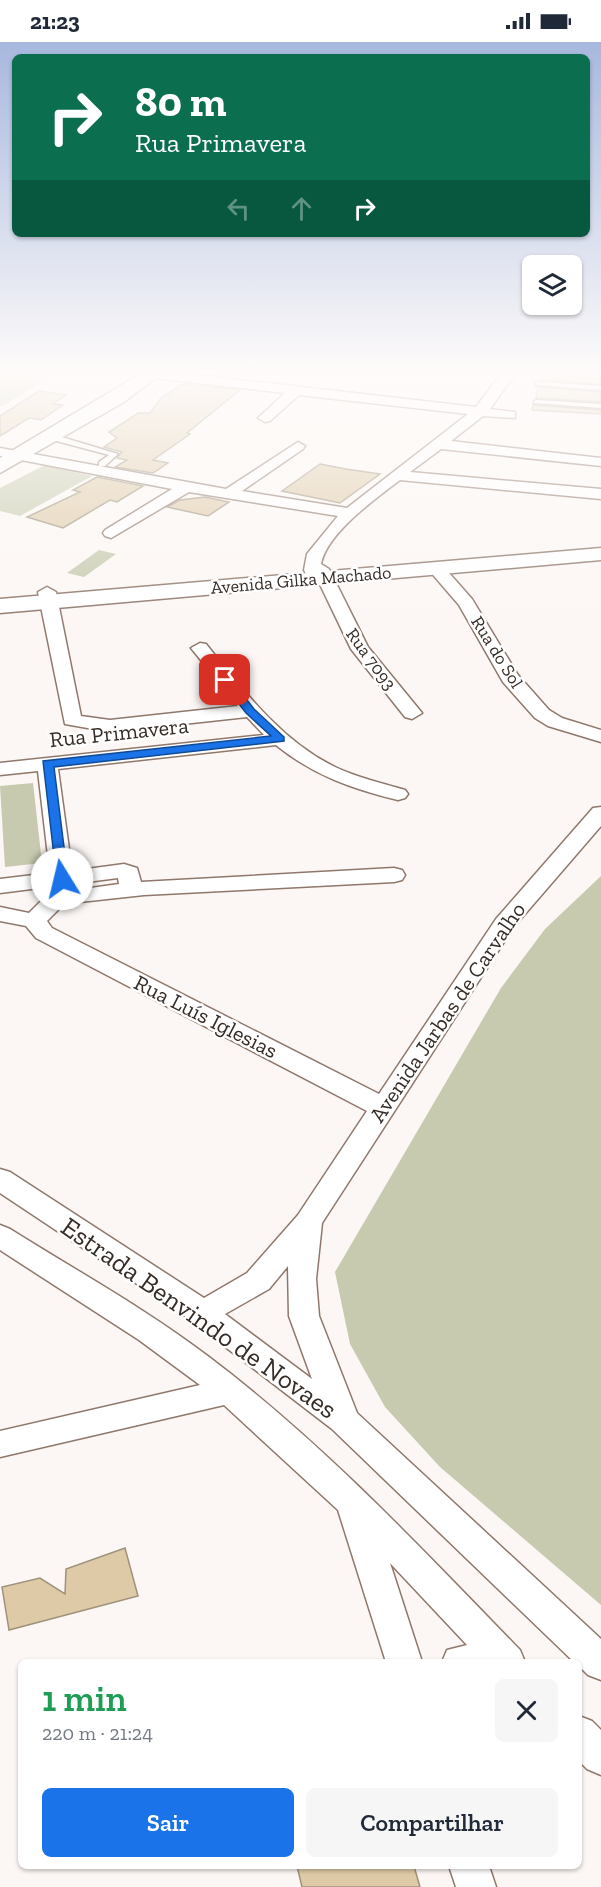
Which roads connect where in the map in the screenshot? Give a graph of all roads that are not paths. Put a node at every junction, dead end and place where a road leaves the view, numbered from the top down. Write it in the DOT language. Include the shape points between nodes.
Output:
graph roads {
  1 [pos="43,460"];
  2 [pos="107,460"];
  3 [pos="277,460"];
  4 [pos="417,460"];
  5 [pos="584,460"];
  6 [pos="601,462"];
  7 [pos="102,464"];
  8 [pos="397,475"];
  9 [pos="186,487"];
  10 [pos="228,494"];
  11 [pos="601,494"];
  12 [pos="348,513"];
  13 [pos="111,533"];
  14 [pos="601,544"];
  15 [pos="601,554"];
  16 [pos="436,569"];
  17 [pos="319,573"];
  18 [pos="0,596"];
  19 [pos="48,597"];
  20 [pos="0,606"];
  21 [pos="200,648"];
  22 [pos="250,711"];
  23 [pos="412,712"];
  24 [pos="601,736"];
  25 [pos="280,739"];
  26 [pos="47,764"];
  27 [pos="0,769"];
  28 [pos="398,794"];
  29 [pos="601,813"];
  30 [pos="394,875"];
  31 [pos="0,886"];
  32 [pos="54,887"];
  33 [pos="0,914"];
  34 [pos="34,921"];
  35 [pos="381,1107"];
  36 [pos="0,1179"];
  37 [pos="308,1222"];
  38 [pos="0,1236"];
  39 [pos="202,1313"];
  40 [pos="229,1391"];
  41 [pos="343,1420"];
  42 [pos="0,1444"];
  43 [pos="351,1499"];
  44 [pos="403,1659"];
  45 [pos="504,1659"];
  46 [pos="601,1663"];
  47 [pos="582,1737"];
  48 [pos="601,1755"];
  49 [pos="470,1869"];
  50 [pos="476,1887"];
  1 -- 9 [label="street"];
  2 -- 7 [label="lane"];
  3 -- 10 [label="street"];
  4 -- 8 [label="street"];
  5 -- 6 [label="street"];
  8 -- 11 [label="street"];
  8 -- 12 [label="street"];
  9 -- 10 [label="street"];
  9 -- 13 [label="street"];
  10 -- 12 [label="street"];
  12 -- 17 [label="street" via="314,553 310,562"];
  14 -- 17 [label="street, Avenida Gilka Machado"];
  15 -- 16 [label="street, Avenida Gilka Machado"];
  16 -- 17 [label="street, Avenida Gilka Machado"];
  16 -- 24 [label="street, Rua do Sol" via="465,603 510,678 542,714"];
  17 -- 19 [label="street, Avenida Gilka Machado"];
  17 -- 23 [label="street, Rua 7093" via="360,649"];
  18 -- 19 [label="street, Avenida Gilka Machado"];
  19 -- 20 [label="street, Avenida Gilka Machado"];
  19 -- 22 [label="street" via="75,722 110,726"];
  21 -- 22 [label="street"];
  22 -- 25 [label="street"];
  25 -- 26 [label="street, Rua Primavera"];
  25 -- 28 [label="street" via="328,771"];
  26 -- 27 [label="street, Rua Primavera"];
  26 -- 32 [label="street"];
  29 -- 35 [label="street, Avenida Jarbas de Carvalho" via="504,924"];
  30 -- 32 [label="street" via="131,889"];
  31 -- 32 [label="street"];
  32 -- 34 [label="street"];
  33 -- 34 [label="street"];
  34 -- 35 [label="street, Rua Luís Iglesias" via="44,933"];
  35 -- 37 [label="street, Avenida Jarbas de Carvalho"];
  36 -- 39 [label="street, Estrada Benvindo de Novaes"];
  37 -- 39 [label="street, Avenida Jarbas de Carvalho" via="258,1281"];
  37 -- 41 [label="street, Avenida Jarbas de Carvalho" via="301,1279 304,1316"];
  38 -- 40 [label="street, Estrada Benvindo de Novaes" via="159,1339"];
  39 -- 41 [label="street, Estrada Benvindo de Novaes"];
  40 -- 42 [label="street"];
  40 -- 43 [label="street, Estrada Benvindo de Novaes"];
  41 -- 46 [label="street, Estrada Benvindo de Novaes"];
  43 -- 44 [label="street"];
  43 -- 45 [label="street, Estrada Benvindo de Novaes"];
  47 -- 48 [label="street"];
  49 -- 50 [label="street"];
}
